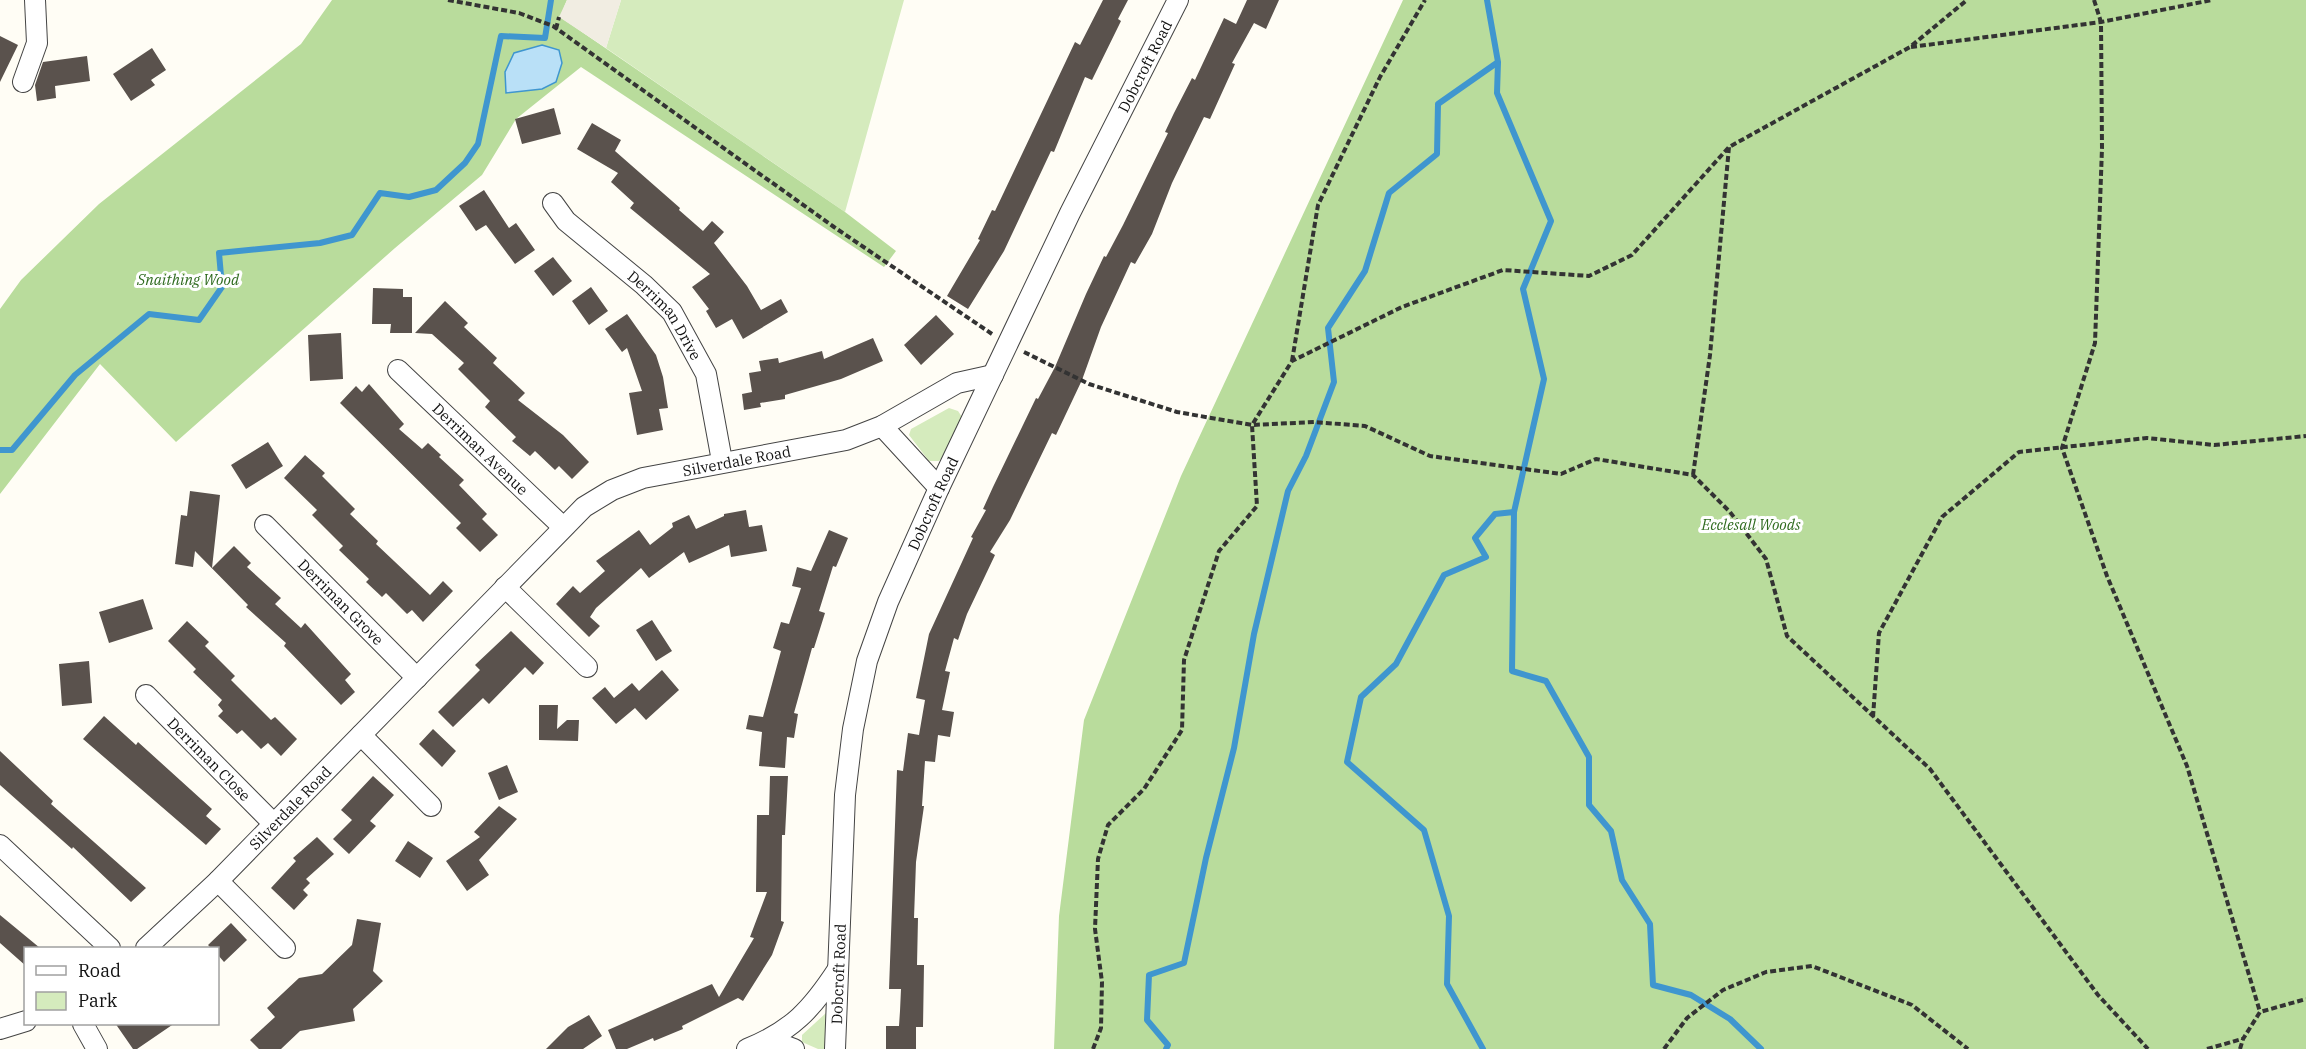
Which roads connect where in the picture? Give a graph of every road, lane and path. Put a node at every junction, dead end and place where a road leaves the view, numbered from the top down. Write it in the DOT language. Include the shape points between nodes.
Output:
graph roads {
  1 [pos="35,0"];
  2 [pos="448,0"];
  3 [pos="1178,0"];
  4 [pos="1425,0"];
  5 [pos="1967,0"];
  6 [pos="2094,0"];
  7 [pos="2212,0"];
  8 [pos="559,17"];
  9 [pos="2101,22"];
  10 [pos="554,27"];
  11 [pos="1910,47"];
  12 [pos="23,82"];
  13 [pos="1729,147"];
  14 [pos="552,203"];
  15 [pos="1008,344"];
  16 [pos="1292,361"];
  17 [pos="398,370"];
  18 [pos="993,375"];
  19 [pos="1252,425"];
  20 [pos="882,426"];
  21 [pos="2306,436"];
  22 [pos="2062,448"];
  23 [pos="723,461"];
  24 [pos="1693,475"];
  25 [pos="939,488"];
  26 [pos="265,525"];
  27 [pos="563,526"];
  28 [pos="505,587"];
  29 [pos="587,667"];
  30 [pos="417,678"];
  31 [pos="146,695"];
  32 [pos="1873,718"];
  33 [pos="361,735"];
  34 [pos="430,806"];
  35 [pos="273,824"];
  36 [pos="0,845"];
  37 [pos="218,880"];
  38 [pos="109,947"];
  39 [pos="147,947"];
  40 [pos="285,948"];
  41 [pos="838,969"];
  42 [pos="2306,999"];
  43 [pos="2260,1012"];
  44 [pos="24,1022"];
  45 [pos="84,1025"];
  46 [pos="0,1029"];
  47 [pos="2243,1039"];
  48 [pos="770,1040"];
  49 [pos="97,1049"];
  50 [pos="747,1049"];
  51 [pos="794,1049"];
  52 [pos="835,1049"];
  53 [pos="1093,1049"];
  54 [pos="1664,1049"];
  55 [pos="1968,1049"];
  56 [pos="2148,1049"];
  57 [pos="2206,1049"];
  58 [pos="2240,1049"];
  1 -- 12 [label="street" via="37,43"];
  2 -- 10 [label="path" via="519,14"];
  3 -- 15 [label="street, Dobcroft Road"];
  4 -- 16 [label="path" via="1380,77 1318,205"];
  5 -- 11 [label="path"];
  6 -- 9 [label="path"];
  7 -- 9 [label="path"];
  8 -- 10 [label="path"];
  9 -- 11 [label="path"];
  9 -- 22 [label="path" via="2102,148 2095,343"];
  10 -- 15 [label="path" via="834,228"];
  11 -- 13 [label="path"];
  13 -- 16 [label="path" via="1632,255 1589,276 1503,270 1413,302"];
  13 -- 24 [label="path" via="1710,355"];
  14 -- 23 [label="street, Derriman Drive" via="566,221 672,312 706,374"];
  15 -- 18 [label="street, Dobcroft Road"];
  15 -- 19 [label="path" via="1089,384 1177,412"];
  16 -- 19 [label="path"];
  17 -- 27 [label="street, Derriman Avenue"];
  18 -- 20 [label="street, Silverdale Road" via="957,383"];
  18 -- 25 [label="street, Dobcroft Road"];
  19 -- 24 [label="path" via="1314,422 1365,426 1430,456 1561,474 1596,459"];
  19 -- 53 [label="path" via="1257,506 1220,551 1184,660 1182,730 1144,789 1108,825 1098,859 1095,929 1102,982 1101,1028"];
  20 -- 23 [label="street, Silverdale Road" via="846,440"];
  20 -- 25 [label="street"];
  21 -- 22 [label="path" via="2214,445 2146,438"];
  22 -- 32 [label="path" via="2019,452 1942,517 1879,633"];
  22 -- 43 [label="path" via="2107,576 2187,766"];
  23 -- 27 [label="street, Silverdale Road" via="643,478 612,490"];
  24 -- 32 [label="path" via="1730,512 1766,559 1787,636"];
  25 -- 41 [label="street, Dobcroft Road" via="888,602 862,683 845,795"];
  26 -- 30 [label="street, Derriman Grove"];
  27 -- 28 [label="street, Silverdale Road"];
  28 -- 29 [label="street"];
  28 -- 30 [label="street, Silverdale Road"];
  30 -- 33 [label="street, Silverdale Road"];
  31 -- 35 [label="street, Derriman Close"];
  32 -- 56 [label="path" via="1930,770 2098,995"];
  33 -- 34 [label="street"];
  33 -- 35 [label="street, Silverdale Road"];
  35 -- 37 [label="street, Silverdale Road"];
  36 -- 38 [label="street"];
  37 -- 39 [label="street, Silverdale Road"];
  37 -- 40 [label="street"];
  41 -- 48 [label="street" via="816,1003"];
  41 -- 52 [label="street, Dobcroft Road"];
  42 -- 43 [label="path"];
  43 -- 47 [label="path"];
  44 -- 46 [label="street"];
  45 -- 49 [label="street"];
  47 -- 57 [label="path"];
  47 -- 58 [label="path"];
  48 -- 50 [label="street"];
  48 -- 51 [label="street"];
  54 -- 55 [label="path" via="1687,1017 1723,990 1766,972 1812,966 1912,1005"];
}
